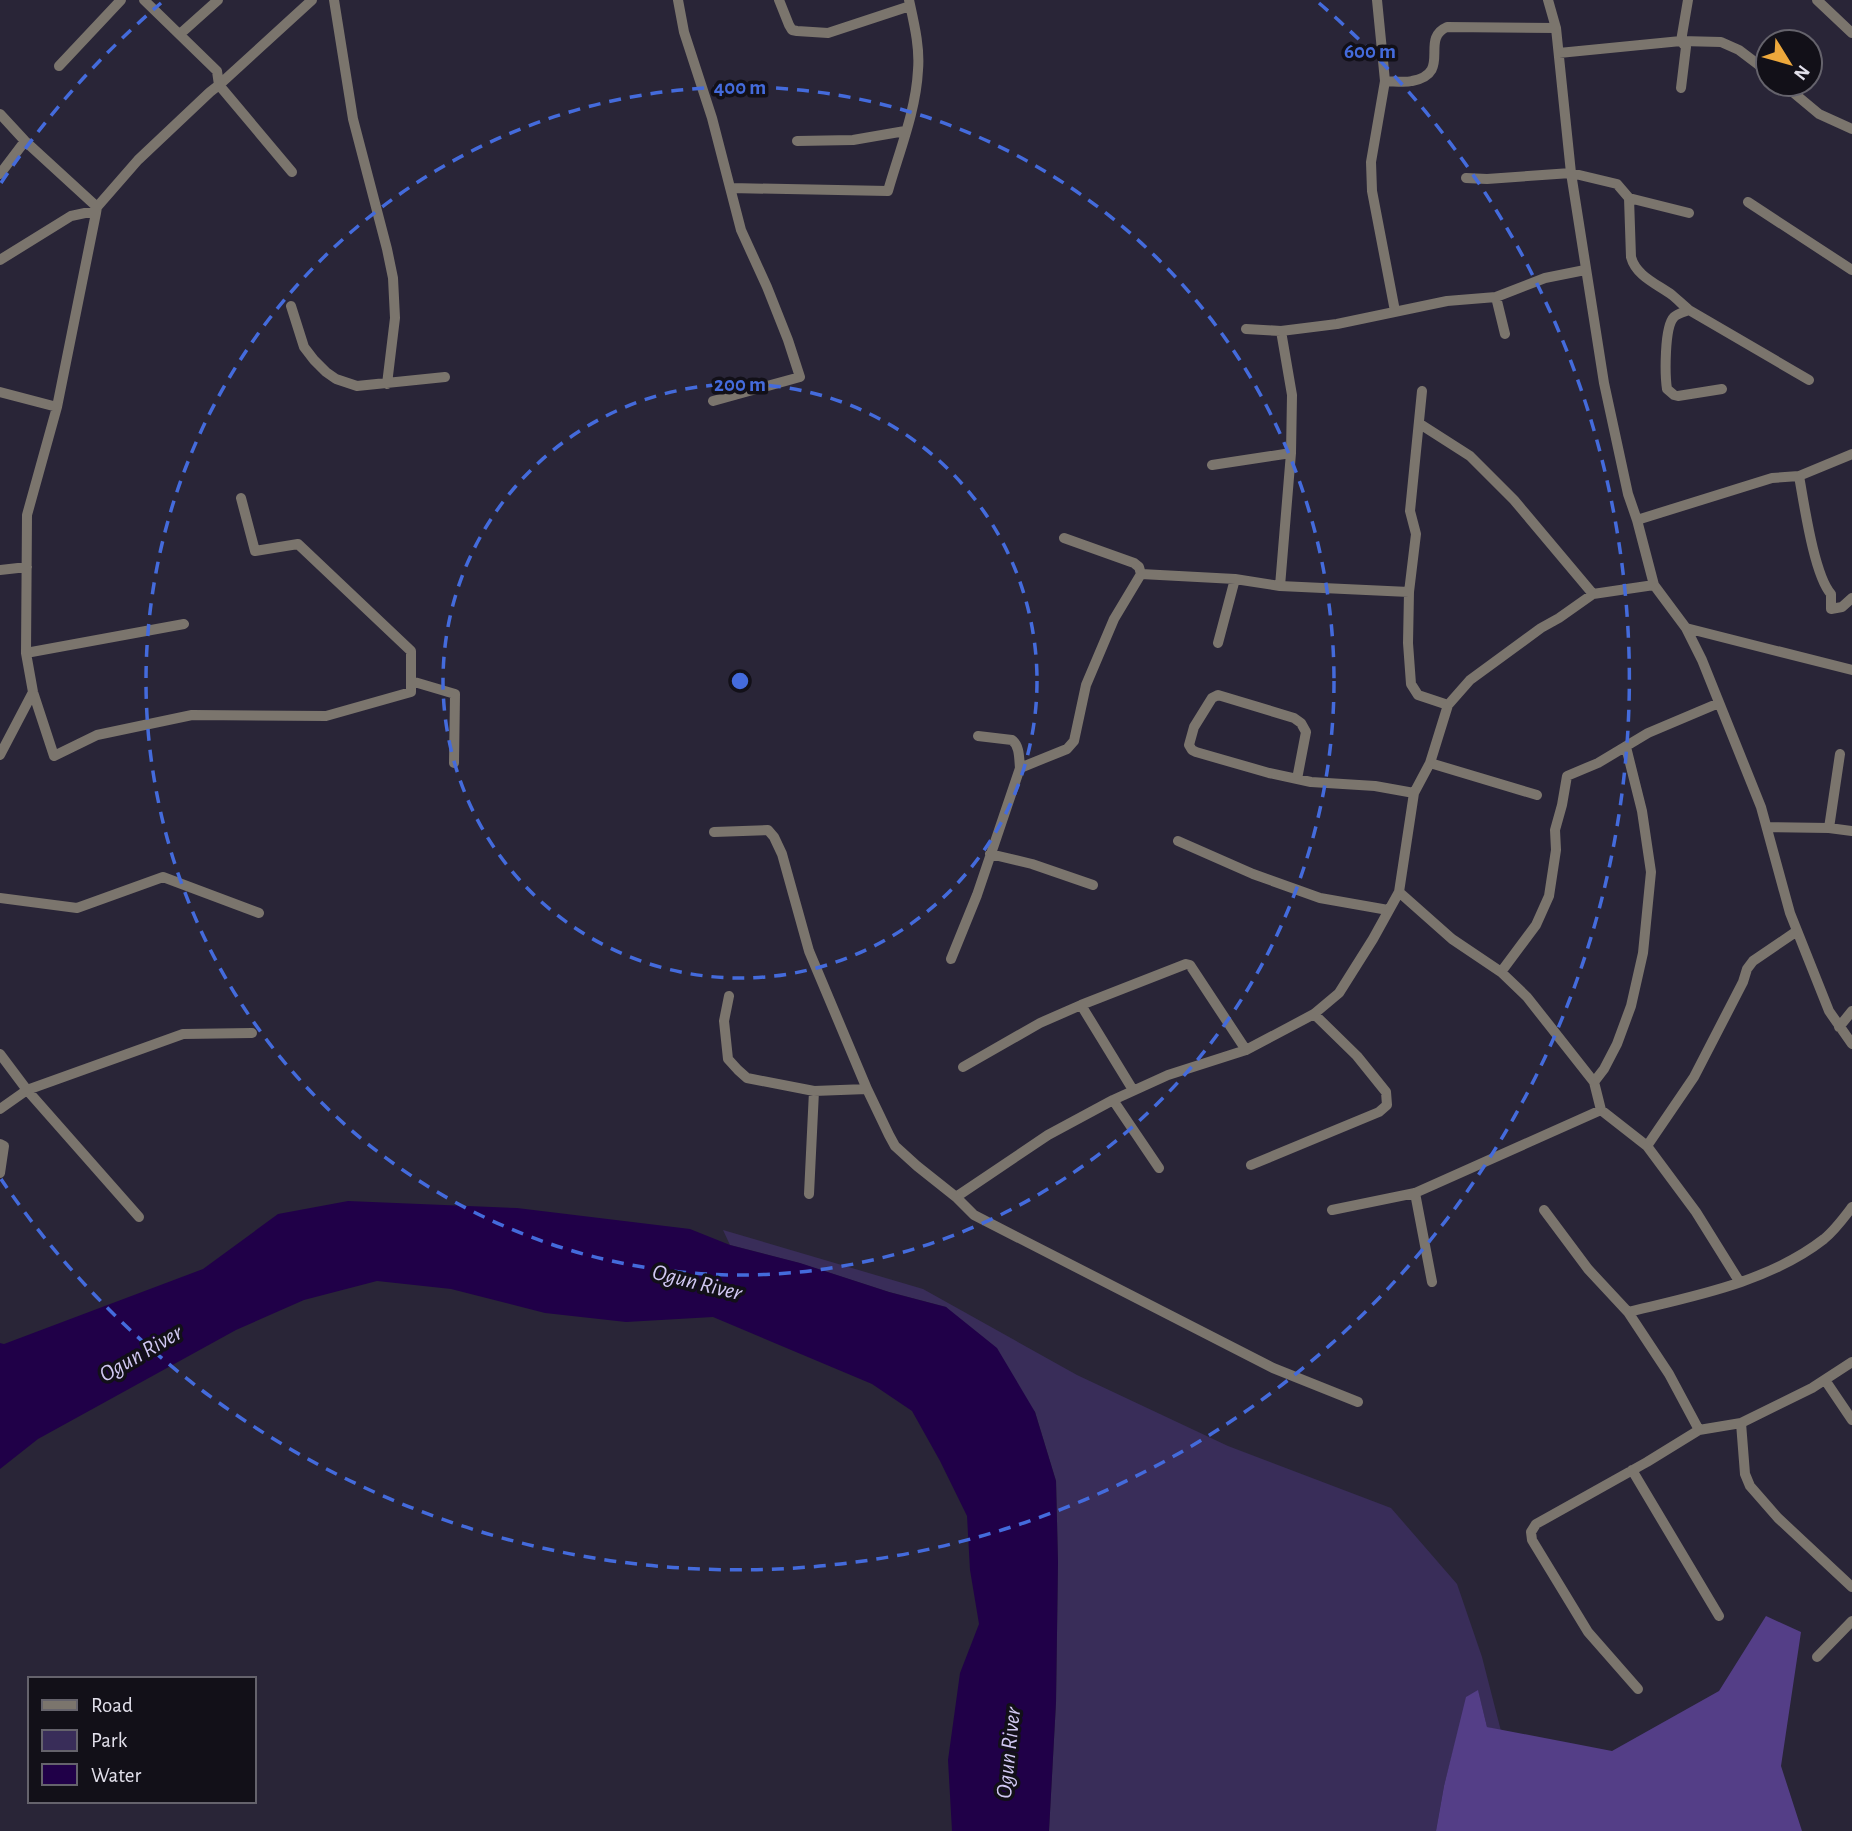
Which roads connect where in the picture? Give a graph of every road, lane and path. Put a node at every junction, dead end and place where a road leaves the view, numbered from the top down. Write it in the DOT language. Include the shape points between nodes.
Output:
graph roads {
  1 [pos="121,0"];
  2 [pos="144,0"];
  3 [pos="218,0"];
  4 [pos="312,0"];
  5 [pos="334,0"];
  6 [pos="678,0"];
  7 [pos="779,0"];
  8 [pos="1377,0"];
  9 [pos="1548,0"];
  10 [pos="1688,0"];
  11 [pos="1816,0"];
  12 [pos="910,3"];
  13 [pos="1556,28"];
  14 [pos="1852,33"];
  15 [pos="180,34"];
  16 [pos="1681,41"];
  17 [pos="1559,53"];
  18 [pos="1754,61"];
  19 [pos="59,66"];
  20 [pos="1385,81"];
  21 [pos="219,85"];
  22 [pos="1681,88"];
  23 [pos="1800,98"];
  24 [pos="0,114"];
  25 [pos="1852,130"];
  26 [pos="905,131"];
  27 [pos="25,141"];
  28 [pos="797,141"];
  29 [pos="292,173"];
  30 [pos="1571,173"];
  31 [pos="0,174"];
  32 [pos="1466,178"];
  33 [pos="731,188"];
  34 [pos="1629,198"];
  35 [pos="1748,202"];
  36 [pos="97,210"];
  37 [pos="1689,214"];
  38 [pos="0,260"];
  39 [pos="1585,270"];
  40 [pos="1852,270"];
  41 [pos="1496,297"];
  42 [pos="291,306"];
  43 [pos="1689,310"];
  44 [pos="1395,312"];
  45 [pos="1246,329"];
  46 [pos="1281,331"];
  47 [pos="1505,334"];
  48 [pos="445,377"];
  49 [pos="1809,380"];
  50 [pos="387,384"];
  51 [pos="1722,388"];
  52 [pos="1422,391"];
  53 [pos="0,392"];
  54 [pos="713,401"];
  55 [pos="57,407"];
  56 [pos="1420,424"];
  57 [pos="1291,453"];
  58 [pos="1852,454"];
  59 [pos="1212,465"];
  60 [pos="1799,476"];
  61 [pos="241,498"];
  62 [pos="1637,520"];
  63 [pos="1064,538"];
  64 [pos="27,567"];
  65 [pos="0,570"];
  66 [pos="1141,574"];
  67 [pos="1235,579"];
  68 [pos="1654,585"];
  69 [pos="1280,586"];
  70 [pos="1409,592"];
  71 [pos="1593,594"];
  72 [pos="1852,598"];
  73 [pos="184,624"];
  74 [pos="1686,628"];
  75 [pos="1218,643"];
  76 [pos="26,653"];
  77 [pos="1852,670"];
  78 [pos="411,681"];
  79 [pos="33,692"];
  80 [pos="1719,703"];
  81 [pos="1448,705"];
  82 [pos="978,736"];
  83 [pos="1626,747"];
  84 [pos="1840,754"];
  85 [pos="0,755"];
  86 [pos="454,763"];
  87 [pos="1430,763"];
  88 [pos="1020,768"];
  89 [pos="1297,779"];
  90 [pos="1413,793"];
  91 [pos="1537,794"];
  92 [pos="1767,827"];
  93 [pos="1829,828"];
  94 [pos="1852,831"];
  95 [pos="714,832"];
  96 [pos="1178,841"];
  97 [pos="990,855"];
  98 [pos="1093,885"];
  99 [pos="1399,892"];
  100 [pos="0,898"];
  101 [pos="1388,910"];
  102 [pos="259,914"];
  103 [pos="1797,931"];
  104 [pos="951,959"];
  105 [pos="1501,972"];
  106 [pos="729,996"];
  107 [pos="1081,1005"];
  108 [pos="1852,1011"];
  109 [pos="1314,1014"];
  110 [pos="1839,1027"];
  111 [pos="252,1033"];
  112 [pos="1852,1044"];
  113 [pos="1246,1050"];
  114 [pos="0,1054"];
  115 [pos="963,1067"];
  116 [pos="1594,1082"];
  117 [pos="867,1089"];
  118 [pos="27,1090"];
  119 [pos="1133,1090"];
  120 [pos="814,1091"];
  121 [pos="1113,1100"];
  122 [pos="0,1110"];
  123 [pos="1601,1110"];
  124 [pos="0,1144"];
  125 [pos="1647,1146"];
  126 [pos="1251,1165"];
  127 [pos="1159,1168"];
  128 [pos="0,1173"];
  129 [pos="1415,1193"];
  130 [pos="809,1194"];
  131 [pos="956,1196"];
  132 [pos="1852,1207"];
  133 [pos="1332,1210"];
  134 [pos="1544,1210"];
  135 [pos="139,1217"];
  136 [pos="1739,1281"];
  137 [pos="1432,1282"];
  138 [pos="1628,1311"];
  139 [pos="1852,1362"];
  140 [pos="1825,1380"];
  141 [pos="1358,1402"];
  142 [pos="1852,1420"];
  143 [pos="1741,1423"];
  144 [pos="1699,1430"];
  145 [pos="1632,1470"];
  146 [pos="1852,1587"];
  147 [pos="1719,1616"];
  148 [pos="1852,1621"];
  149 [pos="1817,1657"];
  150 [pos="1638,1689"];
  1 -- 19 [label="street"];
  2 -- 15 [label="street"];
  3 -- 15 [label="street"];
  4 -- 21 [label="street"];
  5 -- 50 [label="street" via="353,120 393,278 395,318"];
  6 -- 33 [label="street"];
  7 -- 12 [label="street" via="792,30 828,33"];
  8 -- 20 [label="street"];
  9 -- 13 [label="street"];
  10 -- 16 [label="street"];
  11 -- 14 [label="street"];
  12 -- 26 [label="street" via="919,69"];
  13 -- 17 [label="street"];
  13 -- 20 [label="street" via="1442,28 1435,37 1429,75 1412,81"];
  15 -- 21 [label="street" via="217,71"];
  16 -- 17 [label="street"];
  16 -- 18 [label="street" via="1721,42"];
  16 -- 22 [label="street" via="1686,47"];
  17 -- 30 [label="street"];
  20 -- 44 [label="street" via="1371,162 1372,191"];
  21 -- 29 [label="street"];
  21 -- 36 [label="street" via="138,160"];
  23 -- 25 [label="street" via="1819,114"];
  24 -- 27 [label="street"];
  26 -- 28 [label="street" via="853,140"];
  26 -- 33 [label="street" via="888,191"];
  27 -- 31 [label="street"];
  27 -- 36 [label="street"];
  30 -- 32 [label="street"];
  30 -- 34 [label="street" via="1617,184"];
  30 -- 39 [label="street"];
  33 -- 54 [label="street" via="741,230 800,377"];
  34 -- 37 [label="street"];
  34 -- 43 [label="street" via="1633,264"];
  35 -- 40 [label="street"];
  36 -- 38 [label="street" via="71,216"];
  36 -- 55 [label="street"];
  39 -- 41 [label="street" via="1545,278"];
  39 -- 62 [label="street" via="1604,383"];
  41 -- 44 [label="street"];
  41 -- 47 [label="street"];
  42 -- 50 [label="street" via="304,346 326,372 357,386"];
  43 -- 49 [label="street"];
  43 -- 51 [label="street" via="1671,320 1667,389 1678,396"];
  44 -- 46 [label="street"];
  45 -- 46 [label="street"];
  46 -- 57 [label="street" via="1292,395"];
  48 -- 50 [label="street"];
  52 -- 56 [label="street"];
  53 -- 55 [label="street"];
  55 -- 64 [label="street" via="27,515"];
  56 -- 70 [label="street" via="1410,511 1416,534"];
  56 -- 71 [label="street" via="1470,456 1514,500"];
  57 -- 59 [label="street"];
  57 -- 69 [label="street"];
  58 -- 60 [label="street"];
  60 -- 62 [label="street" via="1772,478"];
  60 -- 72 [label="street" via="1831,608 1842,607"];
  61 -- 78 [label="street" via="255,551 298,544 411,651"];
  62 -- 68 [label="street"];
  63 -- 66 [label="street" via="1134,563"];
  64 -- 65 [label="street"];
  64 -- 76 [label="street"];
  66 -- 67 [label="street"];
  66 -- 88 [label="street" via="1114,619 1086,685 1074,741 1067,749"];
  67 -- 69 [label="street"];
  67 -- 75 [label="street"];
  68 -- 71 [label="street"];
  68 -- 74 [label="street"];
  69 -- 70 [label="street"];
  70 -- 81 [label="street" via="1411,684 1418,695"];
  71 -- 81 [label="street" via="1470,680"];
  73 -- 76 [label="street"];
  74 -- 77 [label="street"];
  74 -- 80 [label="street"];
  76 -- 79 [label="street"];
  78 -- 79 [label="street" via="411,692 326,716 192,715 97,735 54,755"];
  78 -- 86 [label="street" via="455,694"];
  79 -- 85 [label="street"];
  80 -- 83 [label="street"];
  80 -- 92 [label="street"];
  81 -- 87 [label="street"];
  82 -- 88 [label="street" via="1012,740"];
  83 -- 105 [label="street" via="1567,776 1555,830 1549,896 1536,925"];
  83 -- 116 [label="street" via="1651,872 1643,953 1631,1006 1613,1052"];
  84 -- 93 [label="street"];
  87 -- 90 [label="street"];
  87 -- 91 [label="street"];
  88 -- 97 [label="street"];
  89 -- 89 [label="street" via="1192,750 1191,735 1212,698 1218,695 1301,723 1306,732"];
  89 -- 90 [label="street"];
  90 -- 99 [label="street"];
  92 -- 93 [label="street"];
  92 -- 103 [label="street"];
  93 -- 94 [label="street"];
  95 -- 117 [label="street" via="768,830 774,837 809,951"];
  96 -- 101 [label="street" via="1320,898"];
  97 -- 98 [label="street"];
  97 -- 104 [label="street"];
  99 -- 101 [label="street"];
  99 -- 105 [label="street" via="1452,939"];
  100 -- 102 [label="street" via="77,908 163,877"];
  101 -- 109 [label="street" via="1345,985"];
  103 -- 110 [label="street"];
  103 -- 125 [label="street" via="1747,969 1694,1077"];
  105 -- 116 [label="street"];
  106 -- 120 [label="street" via="724,1021 727,1051 737,1070 747,1078"];
  107 -- 113 [label="street" via="1190,965"];
  107 -- 115 [label="street"];
  107 -- 119 [label="street"];
  108 -- 110 [label="street"];
  109 -- 113 [label="street"];
  109 -- 126 [label="street" via="1386,1091 1387,1105"];
  110 -- 112 [label="street"];
  111 -- 118 [label="street" via="183,1034"];
  113 -- 119 [label="street"];
  114 -- 118 [label="street"];
  116 -- 123 [label="street"];
  117 -- 120 [label="street"];
  117 -- 131 [label="street" via="895,1146"];
  118 -- 122 [label="street"];
  118 -- 135 [label="street"];
  119 -- 121 [label="street"];
  120 -- 130 [label="street"];
  121 -- 127 [label="street"];
  121 -- 131 [label="street" via="1048,1135"];
  123 -- 125 [label="street"];
  123 -- 129 [label="street"];
  124 -- 128 [label="street" via="4,1146"];
  125 -- 136 [label="street"];
  129 -- 133 [label="street"];
  129 -- 137 [label="street"];
  131 -- 141 [label="street" via="974,1215 999,1228 1273,1368"];
  132 -- 136 [label="street" via="1822,1240 1783,1265"];
  134 -- 138 [label="street" via="1588,1269"];
  136 -- 138 [label="street"];
  138 -- 144 [label="street"];
  139 -- 140 [label="street"];
  140 -- 142 [label="street"];
  140 -- 143 [label="street"];
  143 -- 144 [label="street"];
  143 -- 146 [label="street" via="1750,1486"];
  144 -- 145 [label="street"];
  145 -- 147 [label="street"];
  145 -- 150 [label="street" via="1536,1524 1531,1532 1588,1632"];
  148 -- 149 [label="street"];
}
